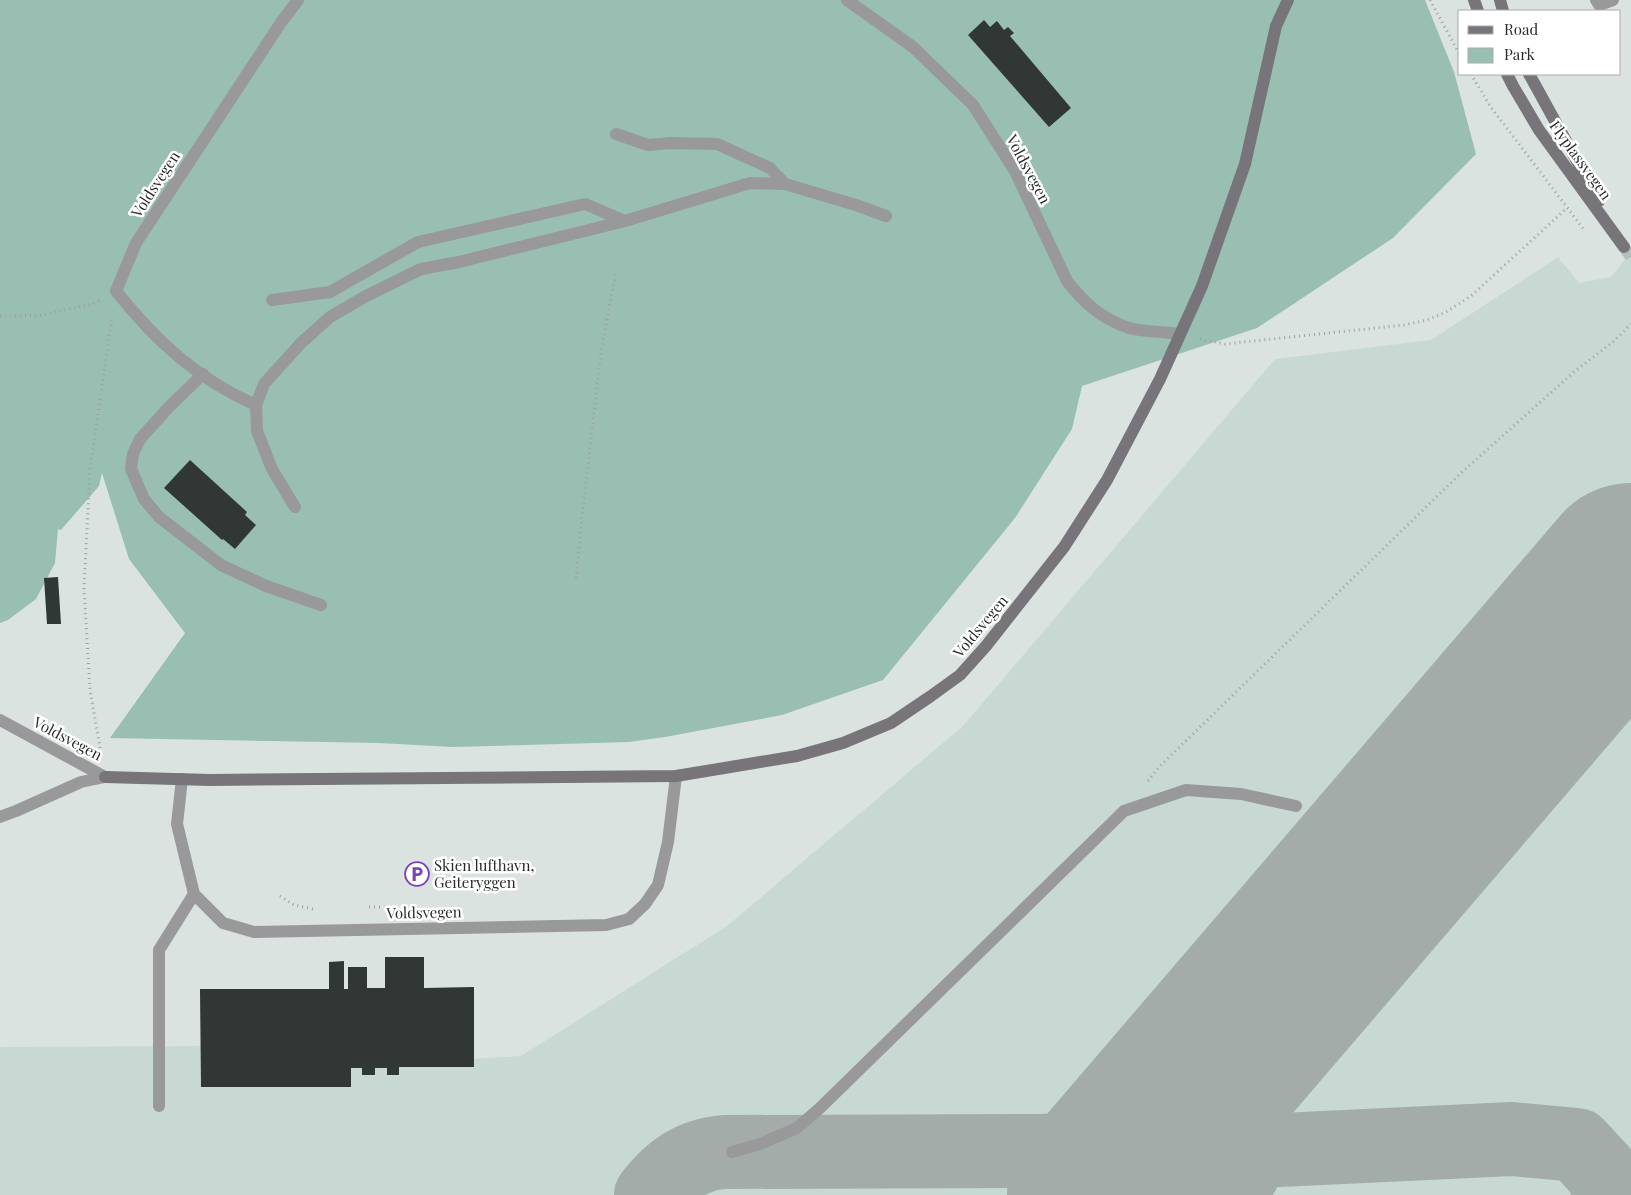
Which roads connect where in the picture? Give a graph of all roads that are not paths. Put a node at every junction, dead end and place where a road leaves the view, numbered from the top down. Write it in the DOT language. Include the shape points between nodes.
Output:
graph roads {
  1 [pos="298,0"];
  2 [pos="847,0"];
  3 [pos="1288,0"];
  4 [pos="1596,0"];
  5 [pos="1613,0"];
  6 [pos="1508,75"];
  7 [pos="1530,75"];
  8 [pos="616,134"];
  9 [pos="785,184"];
  10 [pos="886,216"];
  11 [pos="625,221"];
  12 [pos="272,300"];
  13 [pos="1180,334"];
  14 [pos="203,374"];
  15 [pos="256,406"];
  16 [pos="295,506"];
  17 [pos="321,605"];
  18 [pos="0,720"];
  19 [pos="676,776"];
  20 [pos="106,777"];
  21 [pos="182,779"];
  22 [pos="1296,806"];
  23 [pos="0,817"];
  24 [pos="194,894"];
  25 [pos="159,1106"];
  26 [pos="732,1152"];
  1 -- 14 [label="street, Voldsvegen" via="136,243 116,292 173,353"];
  2 -- 13 [label="street, Voldsvegen" via="913,47 974,105 1015,171 1067,281 1078,295 1097,313 1130,328"];
  3 -- 13 [label="street, Voldsvegen" via="1276,26 1246,164 1202,286"];
  4 -- 5 [label="street" via="1599,5"];
  6 -- 7 [label="street, Flyplassvegen" via="1539,130 1624,247"];
  8 -- 9 [label="street" via="648,145 717,144 770,168"];
  9 -- 10 [label="street"];
  9 -- 11 [label="street" via="750,183"];
  11 -- 12 [label="street" via="585,204 576,206 418,242 330,292"];
  11 -- 15 [label="street" via="421,269 366,296 330,317 301,343 264,384"];
  13 -- 19 [label="street, Voldsvegen" via="1143,414 1069,540 960,675 891,723 843,743 797,756"];
  14 -- 15 [label="street" via="234,396"];
  14 -- 17 [label="street" via="140,439 131,469 144,499 159,517 221,565 266,586"];
  15 -- 16 [label="street" via="257,431 272,469"];
  18 -- 20 [label="street, Voldsvegen"];
  19 -- 21 [label="street, Voldsvegen"];
  19 -- 24 [label="street, Voldsvegen" via="668,842 658,885 629,919 606,925 254,932 223,923"];
  20 -- 21 [label="street, Voldsvegen"];
  20 -- 23 [label="street" via="81,782"];
  21 -- 24 [label="street" via="177,824"];
  22 -- 26 [label="street" via="1241,794 1186,790 1124,811 803,1123 760,1144"];
  24 -- 25 [label="street" via="159,950"];
}
